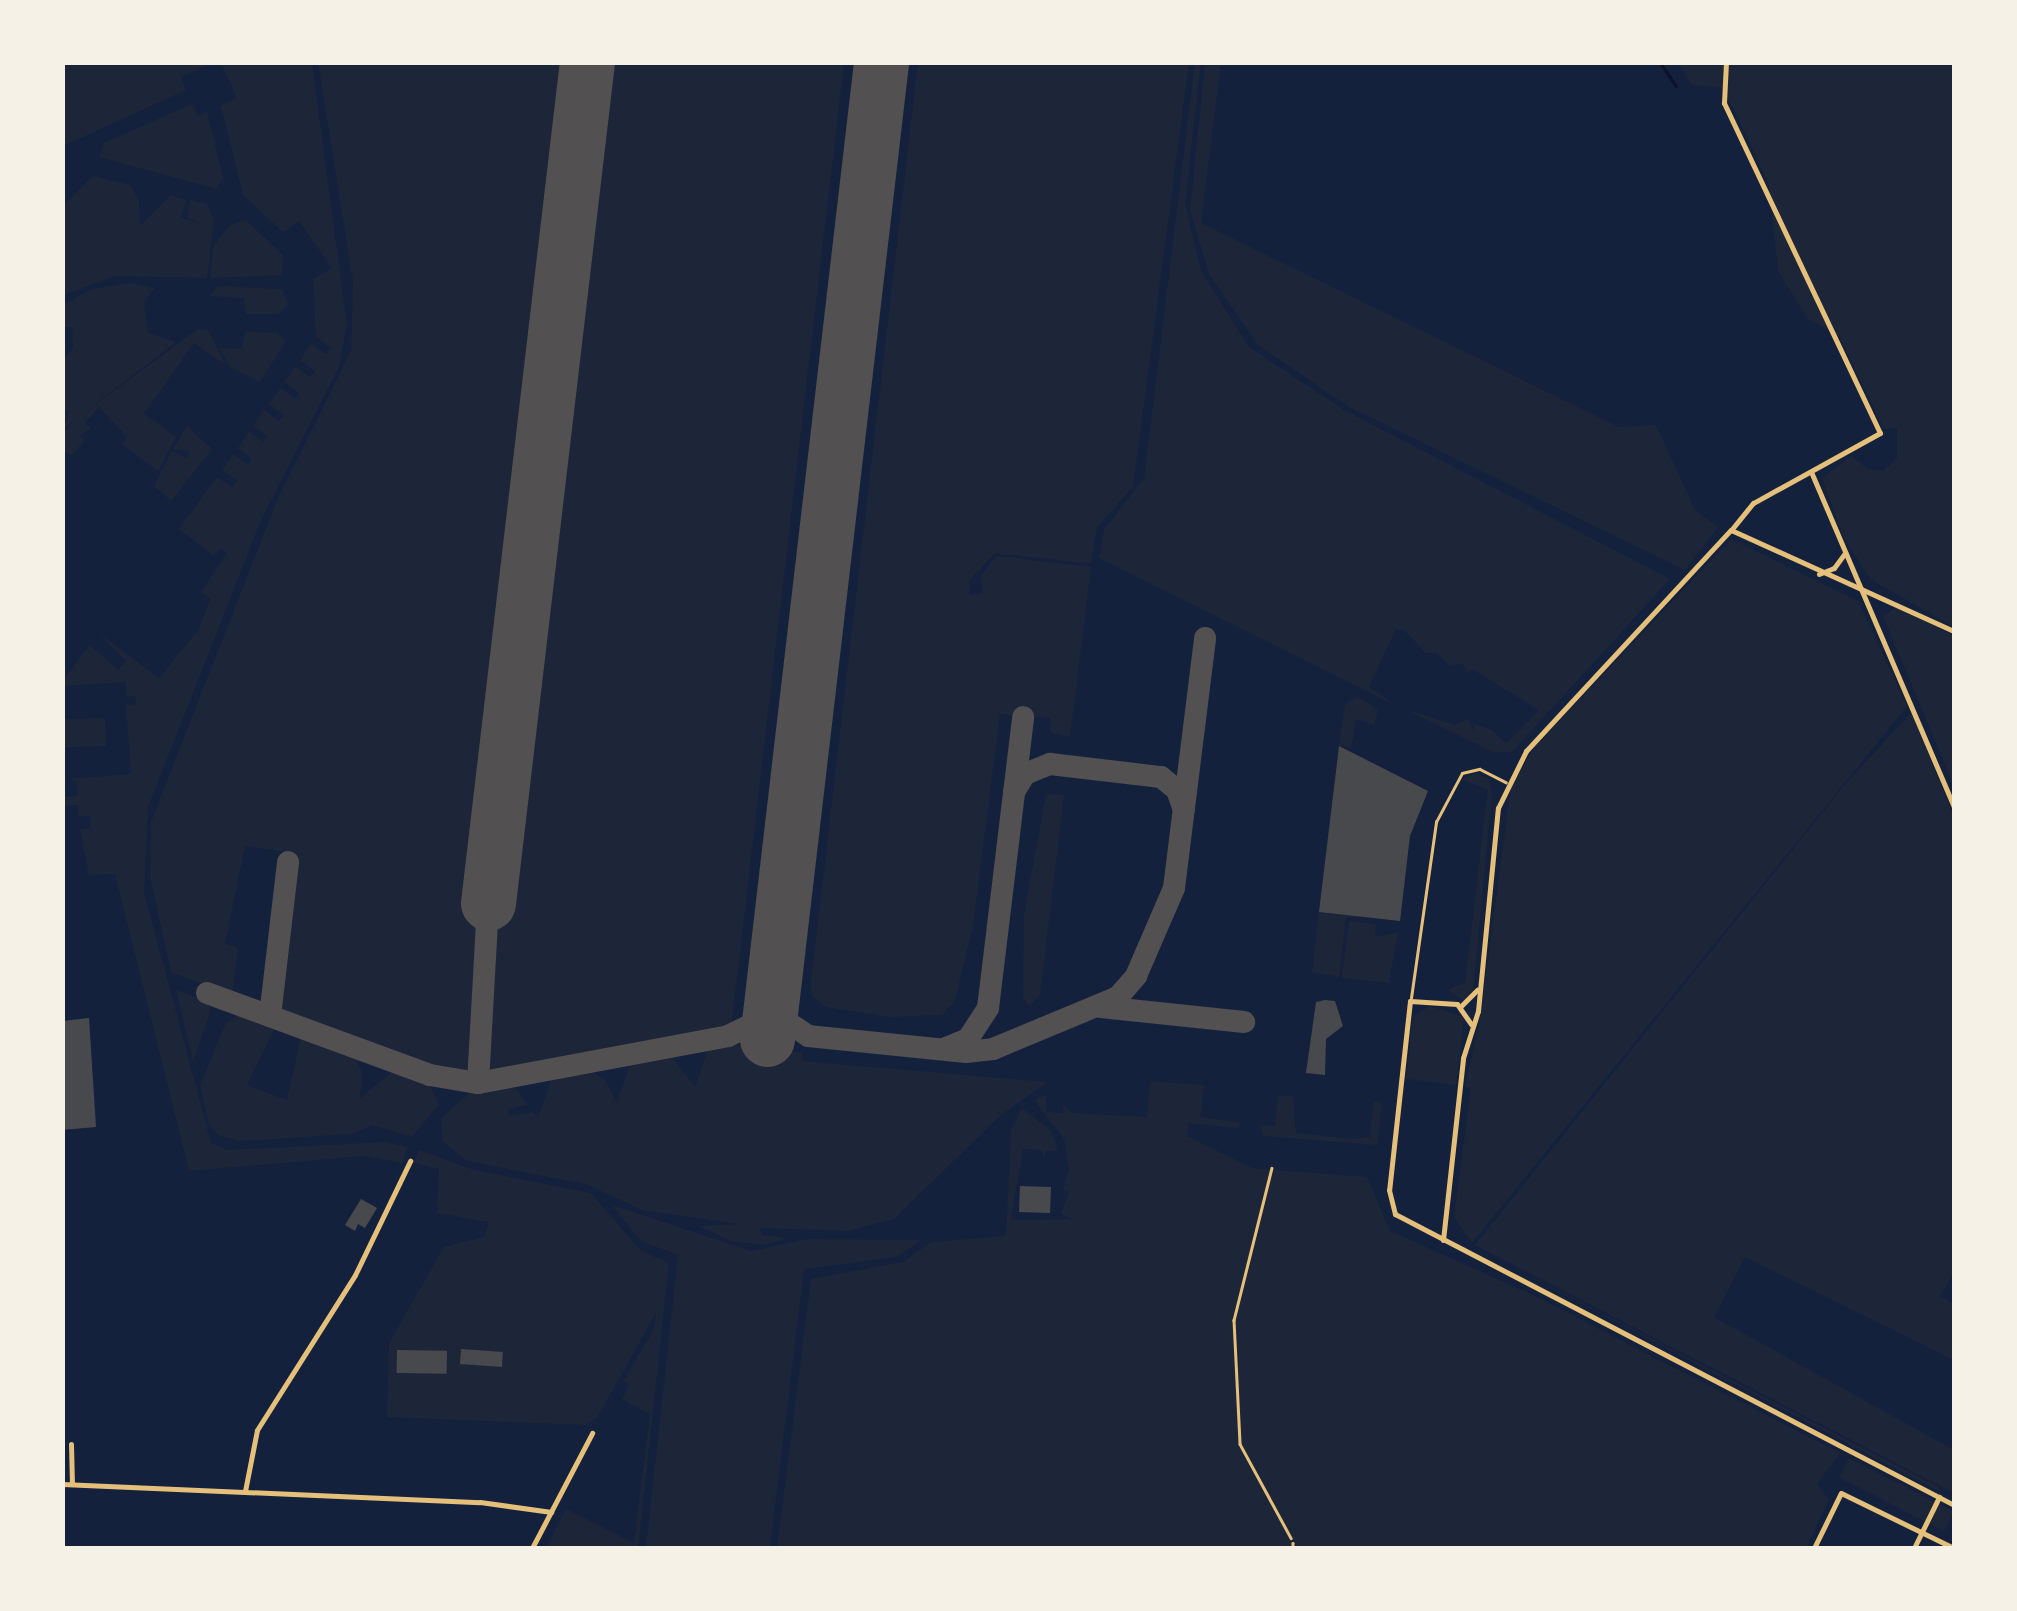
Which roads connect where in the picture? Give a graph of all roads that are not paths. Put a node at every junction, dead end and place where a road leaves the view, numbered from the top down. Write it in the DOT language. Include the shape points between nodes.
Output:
graph roads {
  1 [pos="1726,62"];
  2 [pos="1812,474"];
  3 [pos="1731,530"];
  4 [pos="1845,550"];
  5 [pos="1819,574"];
  6 [pos="1864,593"];
  7 [pos="1954,632"];
  8 [pos="1506,782"];
  9 [pos="1954,807"];
  10 [pos="1478,987"];
  11 [pos="1411,998"];
  12 [pos="1461,1006"];
  13 [pos="1471,1028"];
  14 [pos="410,1161"];
  15 [pos="1443,1240"];
  16 [pos="592,1434"];
  17 [pos="71,1444"];
  18 [pos="62,1484"];
  19 [pos="72,1484"];
  20 [pos="245,1491"];
  21 [pos="1939,1497"];
  22 [pos="1954,1506"];
  23 [pos="551,1512"];
  24 [pos="1922,1532"];
  25 [pos="532,1548"];
  26 [pos="1814,1548"];
  27 [pos="1914,1548"];
  28 [pos="1954,1548"];
  1 -- 2 [label="street" via="1724,103 1879,430 1878,438"];
  2 -- 3 [label="street" via="1754,503"];
  2 -- 4 [label="street"];
  3 -- 5 [label="street"];
  3 -- 8 [label="street" via="1536,740"];
  4 -- 5 [label="street" via="1838,564"];
  4 -- 6 [label="street"];
  5 -- 6 [label="street"];
  6 -- 7 [label="street"];
  6 -- 9 [label="street"];
  8 -- 10 [label="street"];
  8 -- 11 [label="lane" via="1480,770 1462,773 1436,822"];
  10 -- 12 [label="street"];
  10 -- 13 [label="street"];
  11 -- 12 [label="street"];
  11 -- 15 [label="street" via="1388,1198 1399,1217"];
  12 -- 13 [label="street"];
  13 -- 15 [label="street"];
  14 -- 20 [label="street" via="384,1225 257,1430"];
  15 -- 21 [label="street"];
  16 -- 23 [label="street"];
  17 -- 19 [label="street"];
  18 -- 19 [label="street"];
  19 -- 20 [label="street"];
  20 -- 23 [label="street" via="480,1502"];
  21 -- 22 [label="street"];
  21 -- 24 [label="street"];
  23 -- 25 [label="street"];
  24 -- 26 [label="street" via="1841,1492"];
  24 -- 27 [label="street"];
  24 -- 28 [label="street"];
}
